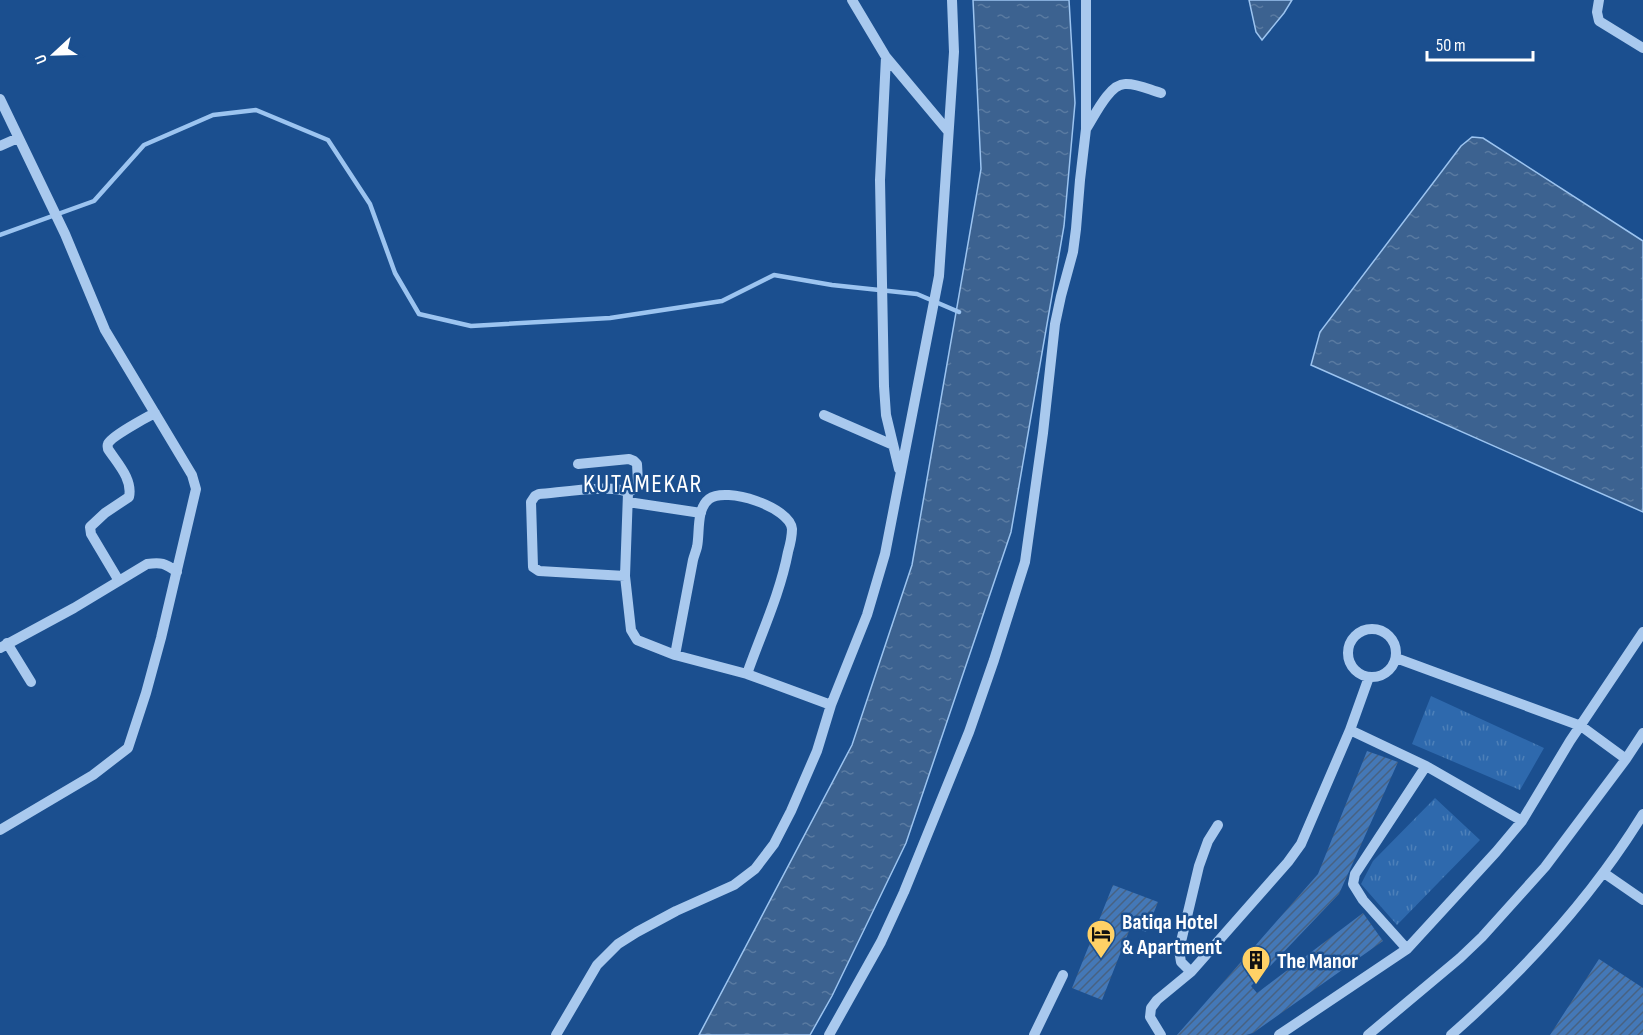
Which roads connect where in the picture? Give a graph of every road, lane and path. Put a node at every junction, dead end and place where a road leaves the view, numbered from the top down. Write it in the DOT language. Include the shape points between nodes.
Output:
graph roads {
  1 [pos="852,0"];
  2 [pos="952,0"];
  3 [pos="1086,0"];
  4 [pos="1599,0"];
  5 [pos="1643,48"];
  6 [pos="886,57"];
  7 [pos="1161,93"];
  8 [pos="0,99"];
  9 [pos="1086,129"];
  10 [pos="948,130"];
  11 [pos="18,138"];
  12 [pos="0,146"];
  13 [pos="155,413"];
  14 [pos="824,415"];
  15 [pos="893,445"];
  16 [pos="578,464"];
  17 [pos="900,476"];
  18 [pos="628,498"];
  19 [pos="701,513"];
  20 [pos="177,572"];
  21 [pos="625,576"];
  22 [pos="119,580"];
  23 [pos="1643,632"];
  24 [pos="4,646"];
  25 [pos="675,655"];
  26 [pos="1396,658"];
  27 [pos="747,674"];
  28 [pos="1369,677"];
  29 [pos="31,682"];
  30 [pos="831,705"];
  31 [pos="1581,726"];
  32 [pos="1350,730"];
  33 [pos="1643,733"];
  34 [pos="1626,759"];
  35 [pos="1426,766"];
  36 [pos="1643,814"];
  37 [pos="1522,821"];
  38 [pos="1218,825"];
  39 [pos="0,830"];
  40 [pos="1604,873"];
  41 [pos="1643,900"];
  42 [pos="1407,949"];
  43 [pos="1191,972"];
  44 [pos="1063,975"];
  45 [pos="1374,1033"];
  46 [pos="556,1035"];
  47 [pos="829,1035"];
  48 [pos="1034,1035"];
  49 [pos="1161,1035"];
  50 [pos="1279,1035"];
  51 [pos="1451,1035"];
  1 -- 6 [label="street"];
  2 -- 10 [label="street" via="954,52"];
  3 -- 9 [label="street"];
  4 -- 5 [label="street" via="1599,21"];
  6 -- 10 [label="street"];
  6 -- 15 [label="street" via="880,180 884,386"];
  7 -- 9 [label="street" via="1127,83 1118,85"];
  8 -- 11 [label="street"];
  9 -- 47 [label="street" via="1075,241 1055,324 1025,562 969,732 904,892 864,976"];
  10 -- 17 [label="street" via="939,276"];
  11 -- 12 [label="street"];
  11 -- 13 [label="street" via="65,234 105,330"];
  13 -- 20 [label="street" via="192,475 196,489"];
  13 -- 22 [label="street" via="108,444 129,483 129,497 90,527"];
  14 -- 15 [label="street"];
  15 -- 17 [label="street"];
  16 -- 18 [label="street" via="634,461 638,482"];
  17 -- 30 [label="street" via="885,554 867,615"];
  18 -- 19 [label="street"];
  18 -- 21 [label="street"];
  18 -- 21 [label="street" via="623,490 581,490 538,494 531,502 533,567 539,572"];
  19 -- 25 [label="street"];
  19 -- 27 [label="street" via="707,500 726,494 770,506 791,524 784,571"];
  20 -- 22 [label="street" via="156,562"];
  20 -- 39 [label="street" via="128,748 93,775"];
  21 -- 25 [label="street" via="631,630 637,640"];
  22 -- 24 [label="street"];
  23 -- 31 [label="street"];
  24 -- 29 [label="street"];
  25 -- 27 [label="street"];
  26 -- 28 [label="street" via="1386,673"];
  26 -- 28 [label="street" via="1395,644 1387,633 1375,628 1361,630 1348,646 1349,660 1356,671"];
  26 -- 31 [label="street"];
  27 -- 30 [label="street"];
  28 -- 32 [label="street"];
  30 -- 46 [label="street" via="817,751 791,811 755,869 734,885 676,910 618,944 597,965"];
  31 -- 34 [label="street"];
  31 -- 37 [label="street"];
  32 -- 35 [label="street"];
  32 -- 43 [label="street" via="1301,844"];
  33 -- 34 [label="street"];
  34 -- 45 [label="street" via="1545,867 1482,937"];
  35 -- 37 [label="street"];
  35 -- 42 [label="street" via="1355,874 1353,884"];
  36 -- 40 [label="street"];
  37 -- 42 [label="street"];
  38 -- 43 [label="street" via="1199,866 1179,950 1181,962"];
  40 -- 41 [label="street"];
  40 -- 51 [label="street" via="1506,983"];
  42 -- 50 [label="street"];
  43 -- 49 [label="street" via="1151,1008 1150,1017"];
  44 -- 48 [label="street"];
}
